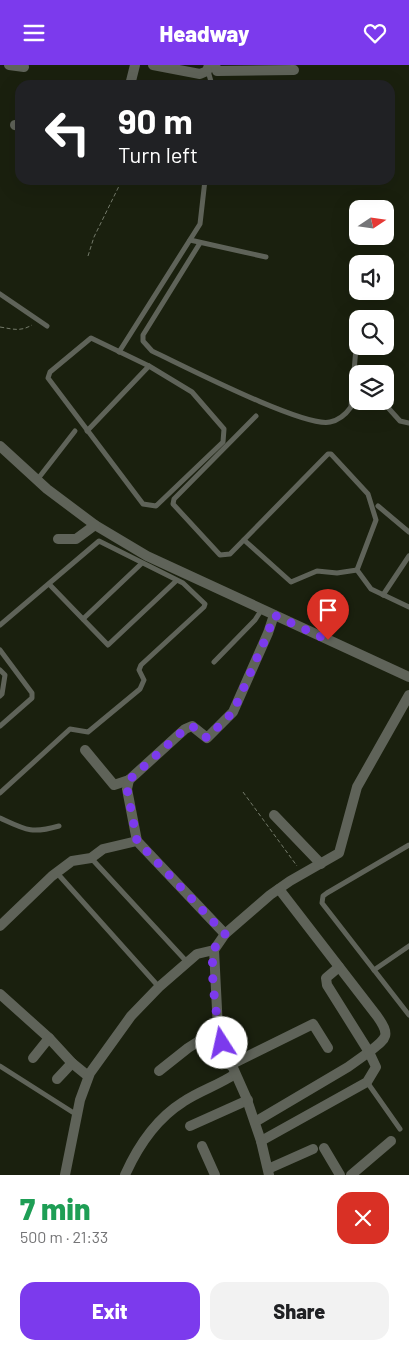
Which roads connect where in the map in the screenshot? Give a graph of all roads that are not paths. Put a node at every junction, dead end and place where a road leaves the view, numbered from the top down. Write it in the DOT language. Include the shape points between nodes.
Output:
graph roads {
  1 [pos="9,65"];
  2 [pos="135,65"];
  3 [pos="152,65"];
  4 [pos="24,67"];
  5 [pos="211,67"];
  6 [pos="294,70"];
  7 [pos="131,80"];
  8 [pos="212,80"];
  9 [pos="204,185"];
  10 [pos="190,240"];
  11 [pos="200,243"];
  12 [pos="266,257"];
  13 [pos="0,294"];
  14 [pos="47,326"];
  15 [pos="119,352"];
  16 [pos="355,355"];
  17 [pos="149,366"];
  18 [pos="390,410"];
  19 [pos="256,416"];
  20 [pos="409,423"];
  21 [pos="75,431"];
  22 [pos="87,431"];
  23 [pos="0,446"];
  24 [pos="10,456"];
  25 [pos="0,461"];
  26 [pos="37,480"];
  27 [pos="378,506"];
  28 [pos="95,525"];
  29 [pos="409,532"];
  30 [pos="58,539"];
  31 [pos="244,540"];
  32 [pos="409,556"];
  33 [pos="141,564"];
  34 [pos="357,570"];
  35 [pos="176,581"];
  36 [pos="49,584"];
  37 [pos="383,595"];
  38 [pos="409,607"];
  39 [pos="262,609"];
  40 [pos="274,615"];
  41 [pos="83,619"];
  42 [pos="0,625"];
  43 [pos="0,650"];
  44 [pos="214,662"];
  45 [pos="0,670"];
  46 [pos="409,677"];
  47 [pos="409,695"];
  48 [pos="0,696"];
  49 [pos="0,726"];
  50 [pos="85,750"];
  51 [pos="129,780"];
  52 [pos="0,793"];
  53 [pos="274,815"];
  54 [pos="0,818"];
  55 [pos="59,826"];
  56 [pos="137,841"];
  57 [pos="409,845"];
  58 [pos="91,857"];
  59 [pos="322,864"];
  60 [pos="56,873"];
  61 [pos="279,889"];
  62 [pos="1,924"];
  63 [pos="225,934"];
  64 [pos="409,946"];
  65 [pos="214,950"];
  66 [pos="187,962"];
  67 [pos="339,967"];
  68 [pos="374,969"];
  69 [pos="159,987"];
  70 [pos="0,994"];
  71 [pos="409,1015"];
  72 [pos="218,1029"];
  73 [pos="49,1038"];
  74 [pos="328,1048"];
  75 [pos="369,1052"];
  76 [pos="33,1058"];
  77 [pos="72,1063"];
  78 [pos="230,1065"];
  79 [pos="0,1066"];
  80 [pos="159,1071"];
  81 [pos="235,1075"];
  82 [pos="88,1076"];
  83 [pos="57,1079"];
  84 [pos="367,1082"];
  85 [pos="248,1101"];
  86 [pos="77,1115"];
  87 [pos="255,1122"];
  88 [pos="190,1126"];
  89 [pos="400,1129"];
  90 [pos="261,1141"];
  91 [pos="391,1141"];
  92 [pos="202,1146"];
  93 [pos="268,1172"];
  94 [pos="65,1175"];
  95 [pos="125,1175"];
  96 [pos="215,1175"];
  97 [pos="340,1175"];
  98 [pos="351,1175"];
  1 -- 4 [label="street"];
  2 -- 7 [label="street"];
  3 -- 5 [label="street" via="200,74"];
  5 -- 6 [label="street" via="217,71"];
  5 -- 8 [label="lane"];
  9 -- 10 [label="lane" via="200,224"];
  10 -- 11 [label="lane"];
  10 -- 15 [label="lane"];
  11 -- 12 [label="lane"];
  11 -- 16 [label="lane" via="143,335 143,341 152,351 232,390 307,419 331,422 345,415 351,407"];
  13 -- 14 [label="lane"];
  15 -- 17 [label="lane"];
  15 -- 22 [label="lane" via="91,338 50,372 48,378"];
  17 -- 22 [label="lane"];
  17 -- 22 [label="lane" via="192,392 224,429 223,442 156,506 143,504"];
  18 -- 20 [label="lane" via="400,421"];
  19 -- 31 [label="lane" via="174,499 173,504 220,555 230,554"];
  21 -- 26 [label="lane"];
  23 -- 24 [label="street"];
  24 -- 25 [label="street"];
  24 -- 26 [label="street"];
  26 -- 28 [label="street"];
  27 -- 29 [label="lane"];
  28 -- 30 [label="street" via="76,539"];
  28 -- 39 [label="street" via="147,556"];
  31 -- 34 [label="lane" via="291,582 317,571"];
  31 -- 34 [label="lane" via="331,454 368,494 376,521"];
  32 -- 37 [label="lane"];
  33 -- 35 [label="lane"];
  33 -- 36 [label="lane" via="99,541"];
  33 -- 41 [label="lane"];
  34 -- 37 [label="lane" via="371,589"];
  35 -- 41 [label="lane" via="108,645"];
  35 -- 52 [label="lane" via="184,583 205,604 142,665 139,670 144,679 140,689 88,732 70,729"];
  36 -- 41 [label="lane"];
  36 -- 42 [label="lane"];
  37 -- 38 [label="lane"];
  39 -- 40 [label="street"];
  39 -- 44 [label="lane"];
  40 -- 46 [label="street"];
  40 -- 51 [label="street" via="233,712 207,738 192,726 185,729"];
  43 -- 49 [label="lane" via="32,693 32,698"];
  45 -- 48 [label="lane" via="5,675"];
  47 -- 59 [label="street" via="357,787 339,853"];
  50 -- 51 [label="street" via="114,785"];
  51 -- 56 [label="street" via="127,789"];
  53 -- 59 [label="street"];
  54 -- 55 [label="lane" via="28,831 39,832"];
  56 -- 58 [label="street" via="103,849"];
  56 -- 63 [label="street"];
  57 -- 68 [label="lane" via="323,896 322,903"];
  58 -- 60 [label="street" via="72,861"];
  58 -- 66 [label="lane"];
  59 -- 61 [label="street"];
  60 -- 62 [label="street"];
  60 -- 69 [label="lane"];
  61 -- 63 [label="street"];
  61 -- 67 [label="street"];
  63 -- 65 [label="street"];
  64 -- 68 [label="lane"];
  65 -- 66 [label="street" via="204,951"];
  65 -- 72 [label="street"];
  66 -- 69 [label="street"];
  67 -- 75 [label="street" via="326,977 328,985"];
  67 -- 75 [label="street" via="387,1032 385,1039"];
  68 -- 71 [label="lane"];
  69 -- 82 [label="street"];
  70 -- 73 [label="street"];
  72 -- 78 [label="street"];
  72 -- 80 [label="street"];
  73 -- 76 [label="street"];
  73 -- 77 [label="street"];
  74 -- 78 [label="street" via="314,1024"];
  75 -- 84 [label="street" via="376,1067"];
  75 -- 87 [label="street"];
  77 -- 82 [label="street"];
  77 -- 83 [label="street"];
  78 -- 81 [label="street"];
  79 -- 86 [label="lane"];
  81 -- 85 [label="street"];
  81 -- 95 [label="street" via="167,1114 146,1138"];
  82 -- 86 [label="street"];
  84 -- 89 [label="lane"];
  84 -- 90 [label="street"];
  85 -- 87 [label="street"];
  85 -- 88 [label="street"];
  86 -- 94 [label="street"];
  87 -- 90 [label="street"];
  90 -- 93 [label="street"];
  91 -- 98 [label="street"];
  92 -- 96 [label="street"];
  93 -- 97 [label="street" via="318,1148"];
}
